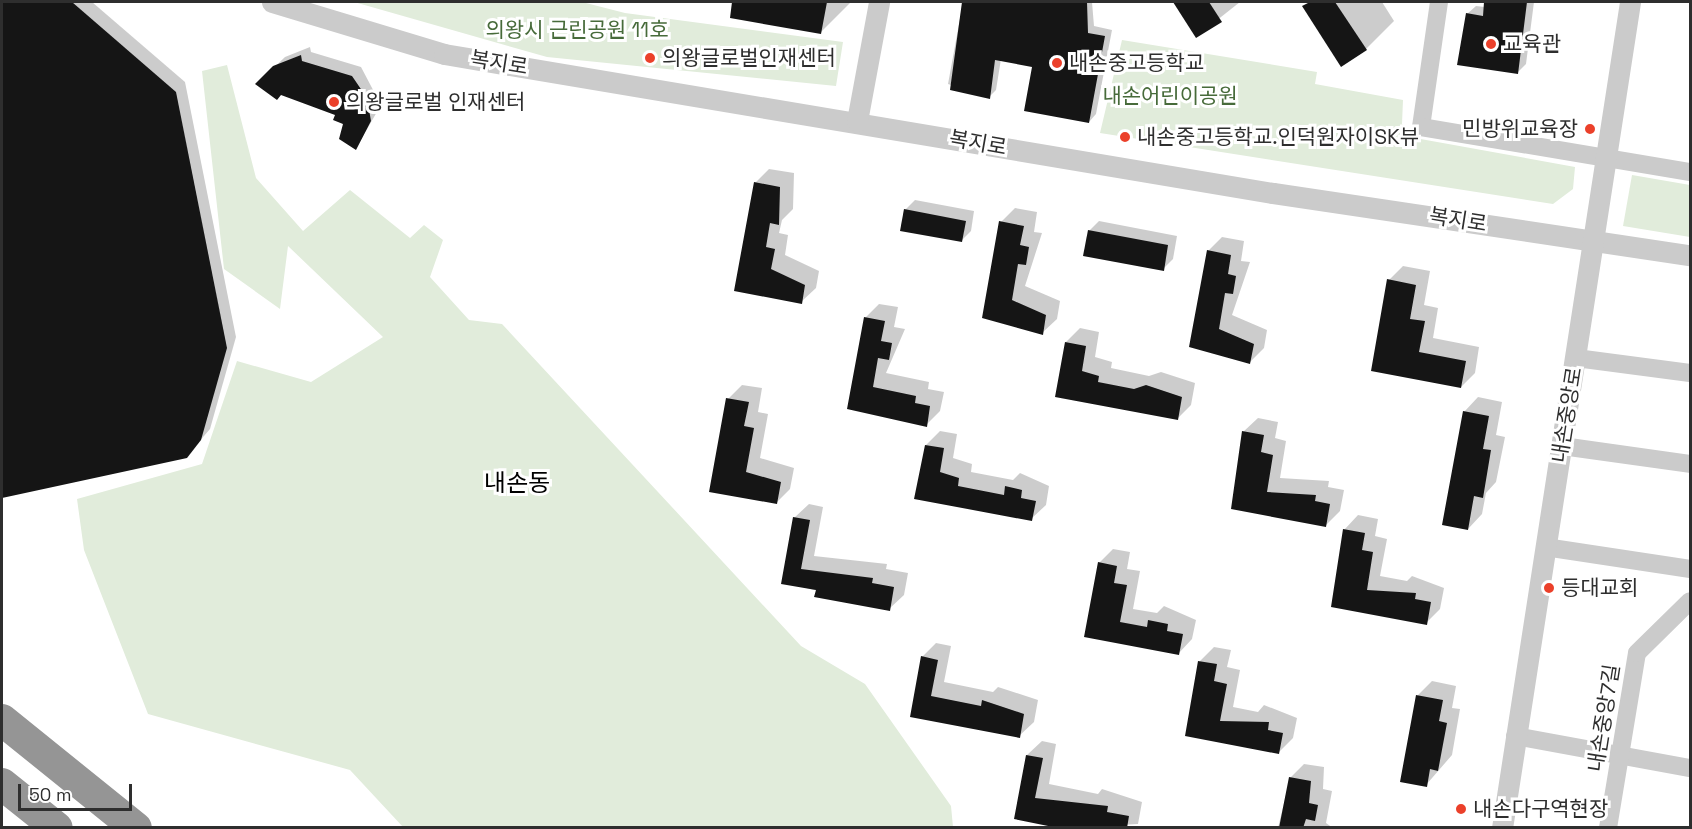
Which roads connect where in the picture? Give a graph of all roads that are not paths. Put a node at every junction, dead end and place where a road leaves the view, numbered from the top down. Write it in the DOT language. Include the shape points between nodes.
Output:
graph roads {
  1 [pos="272,2"];
  2 [pos="879,2"];
  3 [pos="1438,2"];
  4 [pos="1630,2"];
  5 [pos="857,121"];
  6 [pos="1604,157"];
  7 [pos="1690,172"];
  8 [pos="1592,241"];
  9 [pos="1690,255"];
  10 [pos="1576,358"];
  11 [pos="1690,373"];
  12 [pos="1562,446"];
  13 [pos="1690,464"];
  14 [pos="1545,547"];
  15 [pos="1690,569"];
  16 [pos="1690,601"];
  17 [pos="2,720"];
  18 [pos="1515,736"];
  19 [pos="1621,758"];
  20 [pos="1690,768"];
  21 [pos="2,784"];
  22 [pos="57,828"];
  23 [pos="136,828"];
  24 [pos="1502,828"];
  25 [pos="1608,828"];
  1 -- 5 [label="street, 복지로" via="444,54"];
  2 -- 5 [label="street"];
  3 -- 6 [label="street" via="1421,127"];
  4 -- 6 [label="street, 내손중앙로"];
  5 -- 8 [label="street, 복지로"];
  6 -- 7 [label="street"];
  6 -- 8 [label="street, 내손중앙로"];
  8 -- 9 [label="street, 복지로"];
  8 -- 10 [label="street, 내손중앙로"];
  10 -- 11 [label="street"];
  10 -- 12 [label="street, 내손중앙로"];
  12 -- 13 [label="street"];
  12 -- 14 [label="street, 내손중앙로"];
  14 -- 15 [label="street"];
  14 -- 18 [label="street, 내손중앙로"];
  16 -- 19 [label="street, 내손중앙7길" via="1637,653"];
  17 -- 23 [label="highway"];
  18 -- 19 [label="street"];
  18 -- 24 [label="street, 내손중앙로"];
  19 -- 20 [label="street"];
  19 -- 25 [label="street, 내손중앙7길"];
  21 -- 22 [label="highway"];
}
